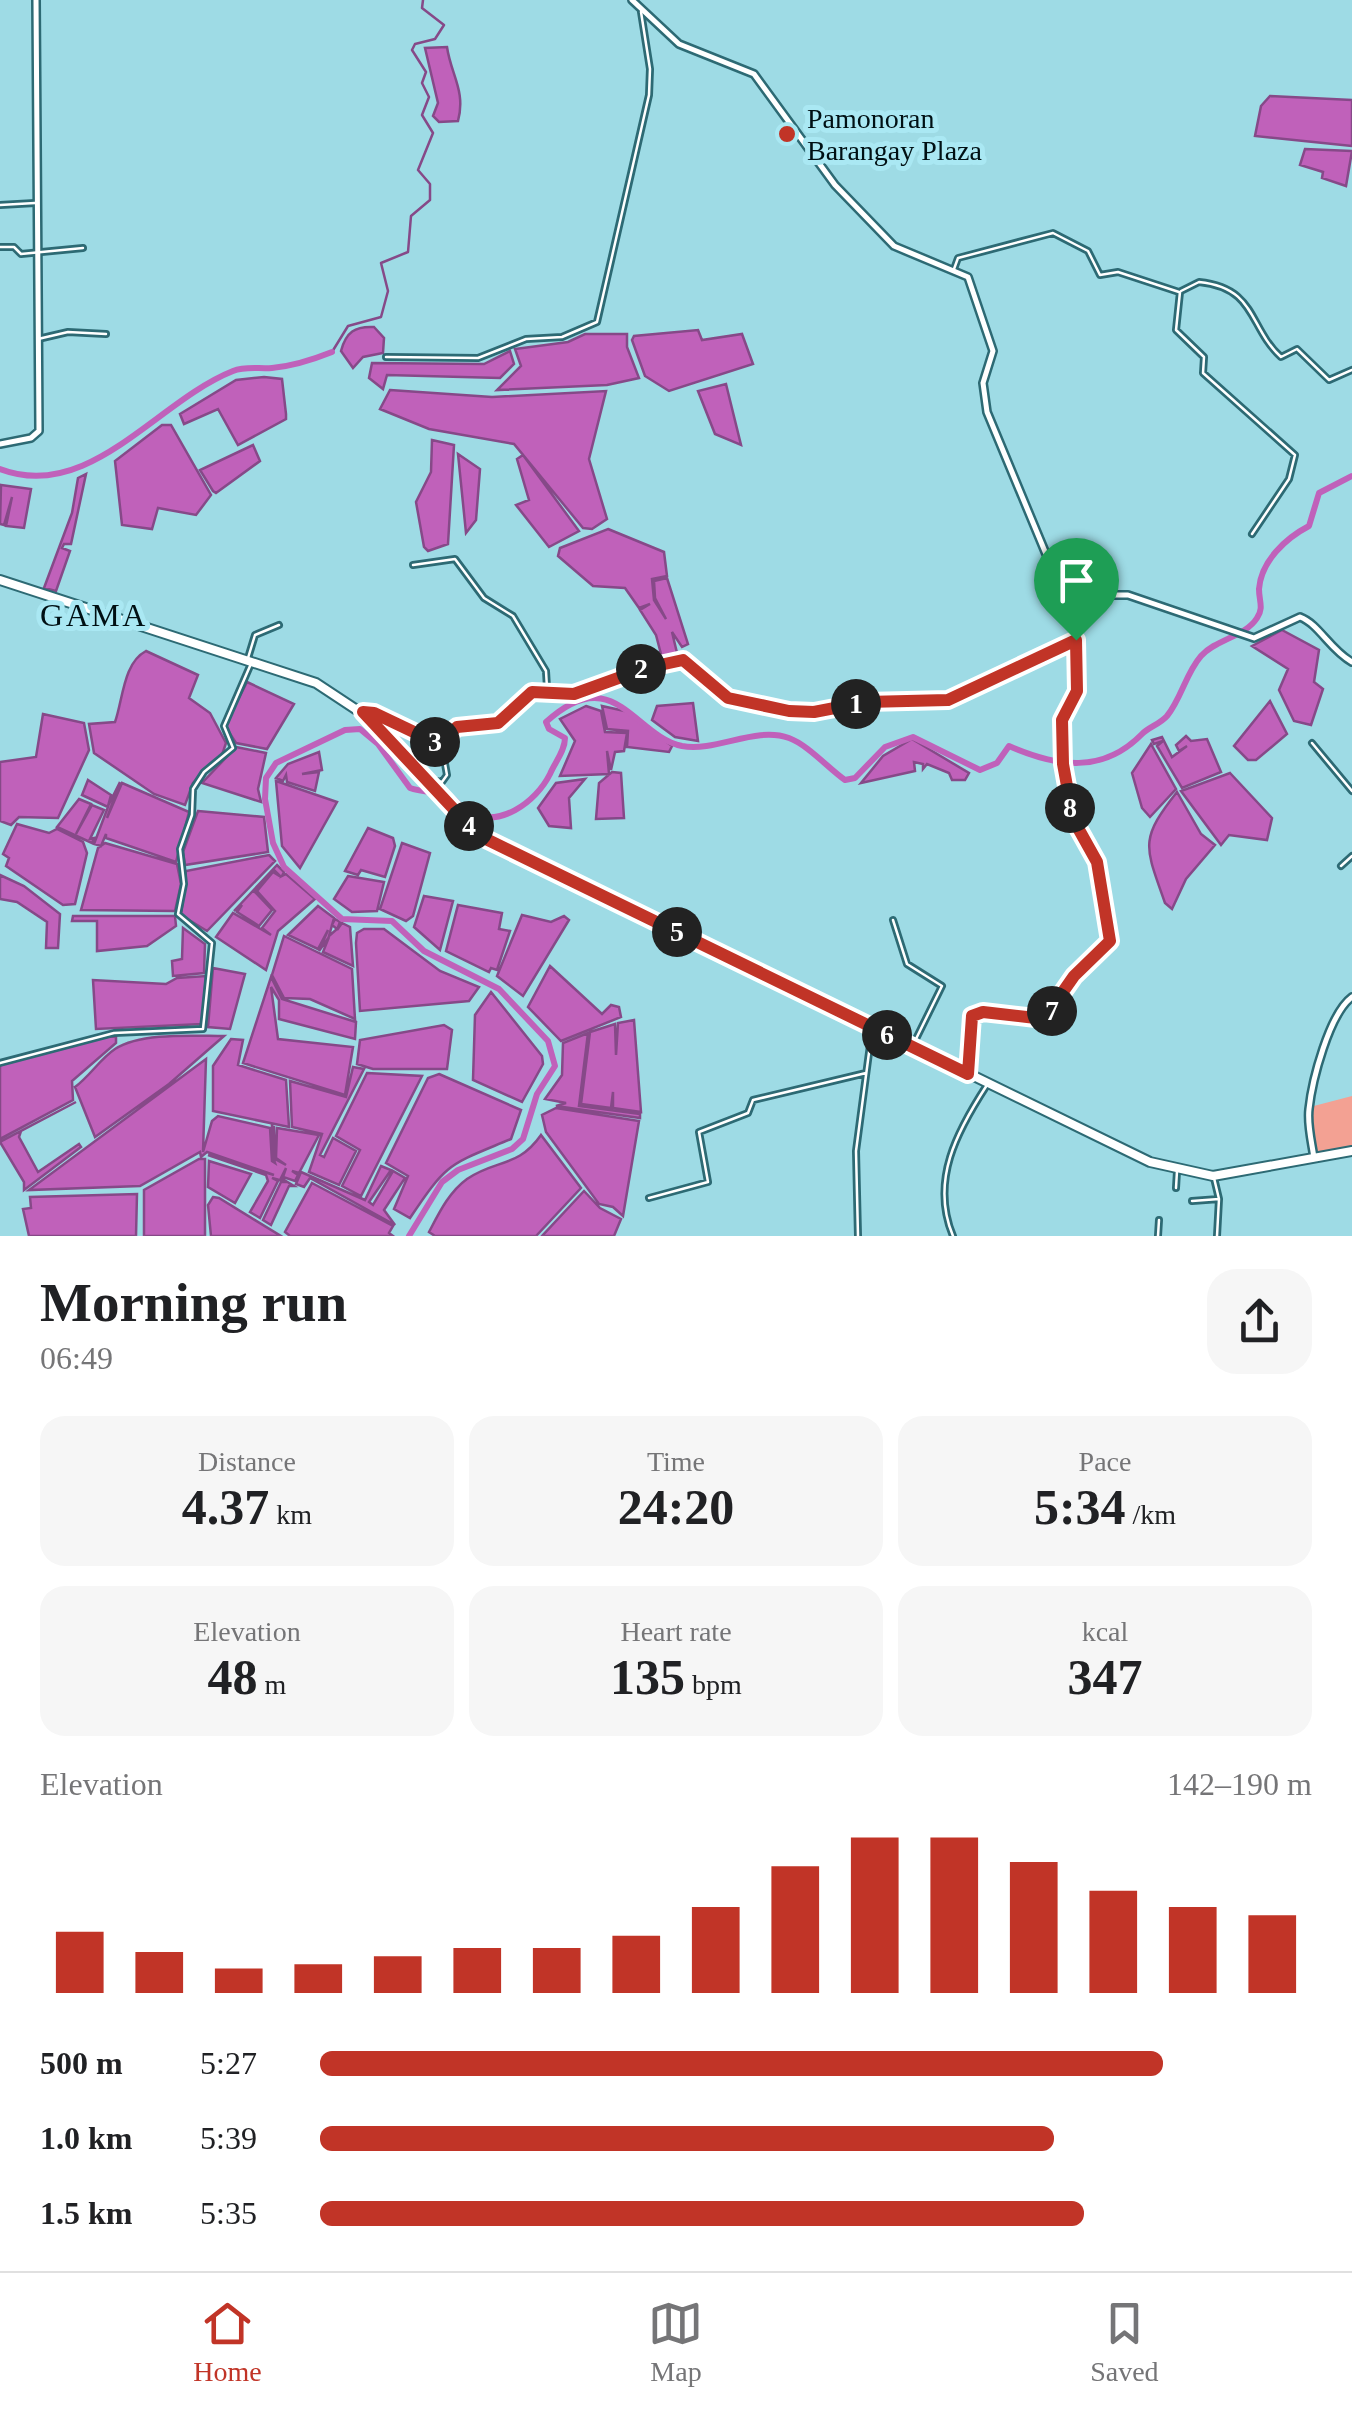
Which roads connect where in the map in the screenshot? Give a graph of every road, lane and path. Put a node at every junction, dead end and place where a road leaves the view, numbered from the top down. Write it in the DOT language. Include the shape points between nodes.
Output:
graph roads {
  1 [pos="36,0"];
  2 [pos="632,0"];
  3 [pos="641,11"];
  4 [pos="35,203"];
  5 [pos="0,206"];
  6 [pos="0,247"];
  7 [pos="83,248"];
  8 [pos="35,254"];
  9 [pos="954,269"];
  10 [pos="1180,292"];
  11 [pos="106,334"];
  12 [pos="36,339"];
  13 [pos="386,356"];
  14 [pos="1352,370"];
  15 [pos="0,444"];
  16 [pos="1252,534"];
  17 [pos="413,565"];
  18 [pos="0,580"];
  19 [pos="1077,604"];
  20 [pos="279,625"];
  21 [pos="1076,640"];
  22 [pos="250,660"];
  23 [pos="1352,662"];
  24 [pos="547,689"];
  25 [pos="363,712"];
  26 [pos="1312,743"];
  27 [pos="439,744"];
  28 [pos="430,783"];
  29 [pos="1352,791"];
  30 [pos="1352,856"];
  31 [pos="1341,866"];
  32 [pos="893,920"];
  33 [pos="1352,997"];
  34 [pos="873,1028"];
  35 [pos="911,1047"];
  36 [pos="0,1061"];
  37 [pos="866,1073"];
  38 [pos="968,1074"];
  39 [pos="988,1084"];
  40 [pos="1352,1152"];
  41 [pos="1314,1160"];
  42 [pos="1177,1171"];
  43 [pos="1213,1176"];
  44 [pos="1176,1188"];
  45 [pos="649,1198"];
  46 [pos="1219,1199"];
  47 [pos="1192,1201"];
  48 [pos="1159,1220"];
  49 [pos="858,1236"];
  50 [pos="953,1236"];
  51 [pos="1158,1236"];
  52 [pos="1217,1236"];
  1 -- 4 [label="street"];
  2 -- 3 [label="street"];
  3 -- 9 [label="street" via="679,44 754,74 834,185 882,235 907,254"];
  3 -- 13 [label="street" via="649,95 598,322 478,358"];
  4 -- 5 [label="street"];
  4 -- 8 [label="street"];
  6 -- 8 [label="street"];
  7 -- 8 [label="street"];
  8 -- 12 [label="street"];
  9 -- 10 [label="street" via="958,258 1053,233 1088,250 1100,275 1118,272"];
  9 -- 19 [label="street" via="968,277 990,336 993,356 983,383 988,412 1046,554"];
  10 -- 14 [label="street" via="1199,282 1232,290 1256,314 1281,357 1297,350 1328,380"];
  10 -- 16 [label="street" via="1176,330 1204,358 1203,374 1295,455 1289,479"];
  11 -- 12 [label="street"];
  12 -- 15 [label="street" via="38,434"];
  17 -- 24 [label="street" via="449,557 462,565 484,598 513,616 546,671"];
  18 -- 22 [label="main road"];
  19 -- 21 [label="street"];
  19 -- 23 [label="street" via="1128,594 1259,638 1300,616"];
  20 -- 22 [label="street" via="255,635"];
  21 -- 24 [label="street" via="942,701 789,711 720,695 683,660 574,694"];
  21 -- 38 [label="street" via="1077,691 1062,720 1063,764 1073,819 1097,862 1110,941 1044,1019 972,1016"];
  22 -- 25 [label="main road" via="316,683"];
  22 -- 36 [label="street" via="224,726 234,748 195,785 180,850 184,884 178,914 212,943 203,1029 114,1033"];
  24 -- 27 [label="street" via="532,692 498,723 457,727"];
  25 -- 27 [label="street"];
  25 -- 28 [label="main road"];
  26 -- 29 [label="street"];
  27 -- 28 [label="street" via="448,761 446,778"];
  28 -- 34 [label="main road" via="494,843"];
  30 -- 31 [label="street"];
  32 -- 35 [label="street" via="908,964 942,986"];
  33 -- 41 [label="street" via="1335,1016 1308,1112"];
  34 -- 35 [label="main road"];
  34 -- 37 [label="street"];
  35 -- 38 [label="main road"];
  37 -- 45 [label="street" via="753,1100 744,1116 699,1132 708,1182"];
  37 -- 49 [label="street" via="856,1151"];
  38 -- 39 [label="main road"];
  39 -- 42 [label="main road"];
  39 -- 50 [label="street" via="951,1149 943,1206"];
  40 -- 41 [label="main road"];
  41 -- 43 [label="main road"];
  42 -- 43 [label="main road"];
  42 -- 44 [label="street"];
  43 -- 46 [label="street"];
  46 -- 47 [label="street"];
  46 -- 52 [label="street"];
  48 -- 51 [label="street"];
}
